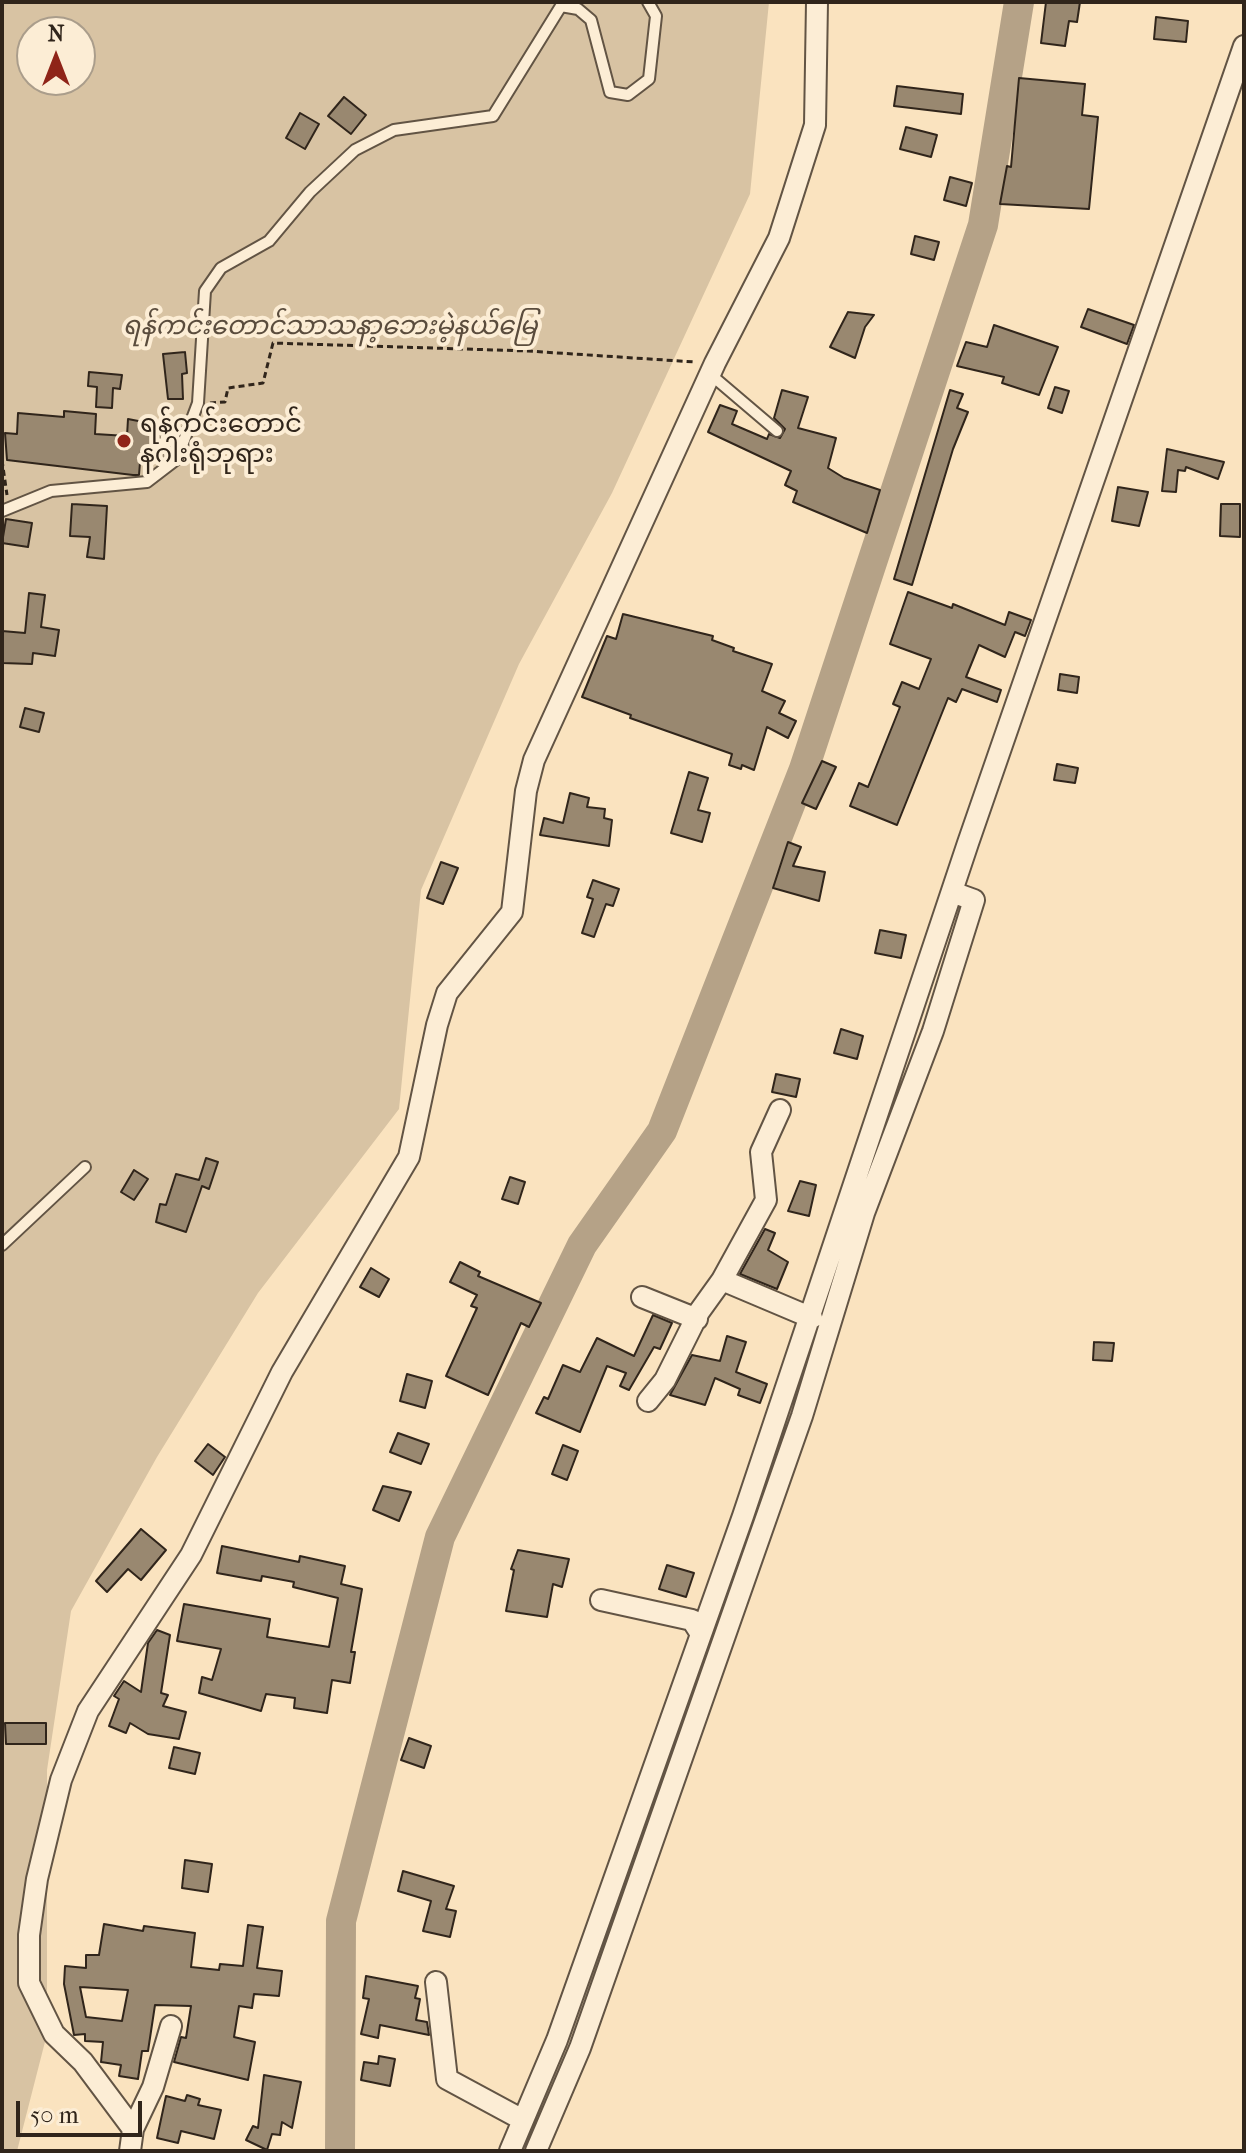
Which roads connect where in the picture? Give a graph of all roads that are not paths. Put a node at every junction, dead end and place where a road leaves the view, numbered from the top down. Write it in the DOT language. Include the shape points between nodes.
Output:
graph roads {
  1 [pos="648,2"];
  2 [pos="817,2"];
  3 [pos="1244,46"];
  4 [pos="712,368"];
  5 [pos="777,431"];
  6 [pos="5,510"];
  7 [pos="780,1110"];
  8 [pos="85,1167"];
  9 [pos="855,1210"];
  10 [pos="2,1245"];
  11 [pos="722,1280"];
  12 [pos="642,1297"];
  13 [pos="812,1318"];
  14 [pos="697,1319"];
  15 [pos="809,1350"];
  16 [pos="648,1401"];
  17 [pos="601,1600"];
  18 [pos="701,1634"];
  19 [pos="436,1982"];
  20 [pos="171,2026"];
  21 [pos="523,2120"];
  22 [pos="133,2129"];
  23 [pos="130,2151"];
  24 [pos="510,2151"];
  25 [pos="536,2151"];
  1 -- 6 [label="lane" via="656,16 649,79 628,95 610,92 591,20 578,9 561,6 493,116 394,130 355,150 269,241 221,268 205,291 198,403 177,459 147,482 51,491"];
  2 -- 4 [label="street" via="815,125 779,238"];
  3 -- 9 [label="street"];
  4 -- 5 [label="lane"];
  4 -- 22 [label="street" via="534,760 512,912 447,993 409,1157 282,1372 191,1555 99,1693 70,1755 37,1879 29,1983 54,2034 83,2062"];
  7 -- 11 [label="street" via="761,1152 766,1200"];
  8 -- 10 [label="lane"];
  9 -- 13 [label="street"];
  9 -- 15 [label="street"];
  11 -- 13 [label="street"];
  11 -- 14 [label="street"];
  12 -- 14 [label="street"];
  13 -- 15 [label="street"];
  14 -- 16 [label="street"];
  15 -- 18 [label="street"];
  15 -- 25 [label="street" via="802,1416 580,2048"];
  17 -- 18 [label="street" via="692,1620"];
  18 -- 21 [label="street" via="557,2040"];
  19 -- 21 [label="street" via="447,2079"];
  20 -- 22 [label="street" via="153,2087"];
  21 -- 24 [label="street"];
  22 -- 23 [label="street"];
}
